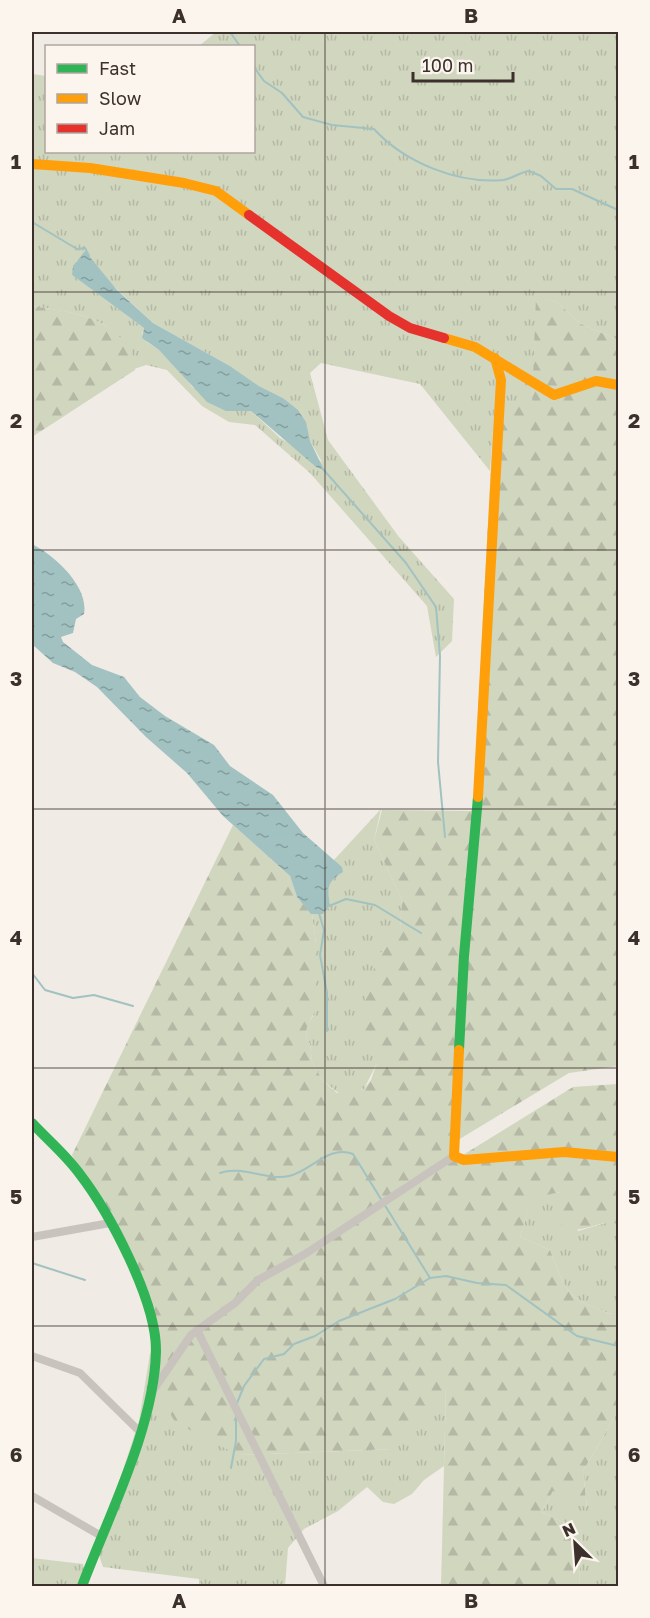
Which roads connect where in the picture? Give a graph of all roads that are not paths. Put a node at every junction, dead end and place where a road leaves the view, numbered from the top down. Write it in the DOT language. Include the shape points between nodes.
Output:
graph roads {
  1 [pos="32,164"];
  2 [pos="495,358"];
  3 [pos="618,385"];
  4 [pos="32,1123"];
  5 [pos="454,1156"];
  6 [pos="618,1157"];
  7 [pos="110,1223"];
  8 [pos="32,1236"];
  9 [pos="196,1330"];
  10 [pos="32,1356"];
  11 [pos="151,1393"];
  12 [pos="141,1433"];
  13 [pos="32,1496"];
  14 [pos="103,1537"];
  15 [pos="82,1587"];
  16 [pos="324,1587"];
  1 -- 2 [label="street" via="90,168 216,191 389,316 410,328 475,347"];
  2 -- 3 [label="street" via="554,395 596,381"];
  2 -- 5 [label="street" via="501,380 492,571 456,1078"];
  4 -- 7 [label="street" via="71,1162"];
  5 -- 6 [label="street" via="464,1160 564,1152"];
  5 -- 9 [label="street" via="305,1254 266,1273"];
  7 -- 8 [label="street"];
  7 -- 11 [label="street" via="134,1272 153,1326 156,1350"];
  9 -- 11 [label="street"];
  9 -- 16 [label="street"];
  10 -- 12 [label="street" via="80,1373"];
  11 -- 12 [label="street"];
  12 -- 14 [label="street"];
  13 -- 14 [label="street"];
  14 -- 15 [label="street"];
}
